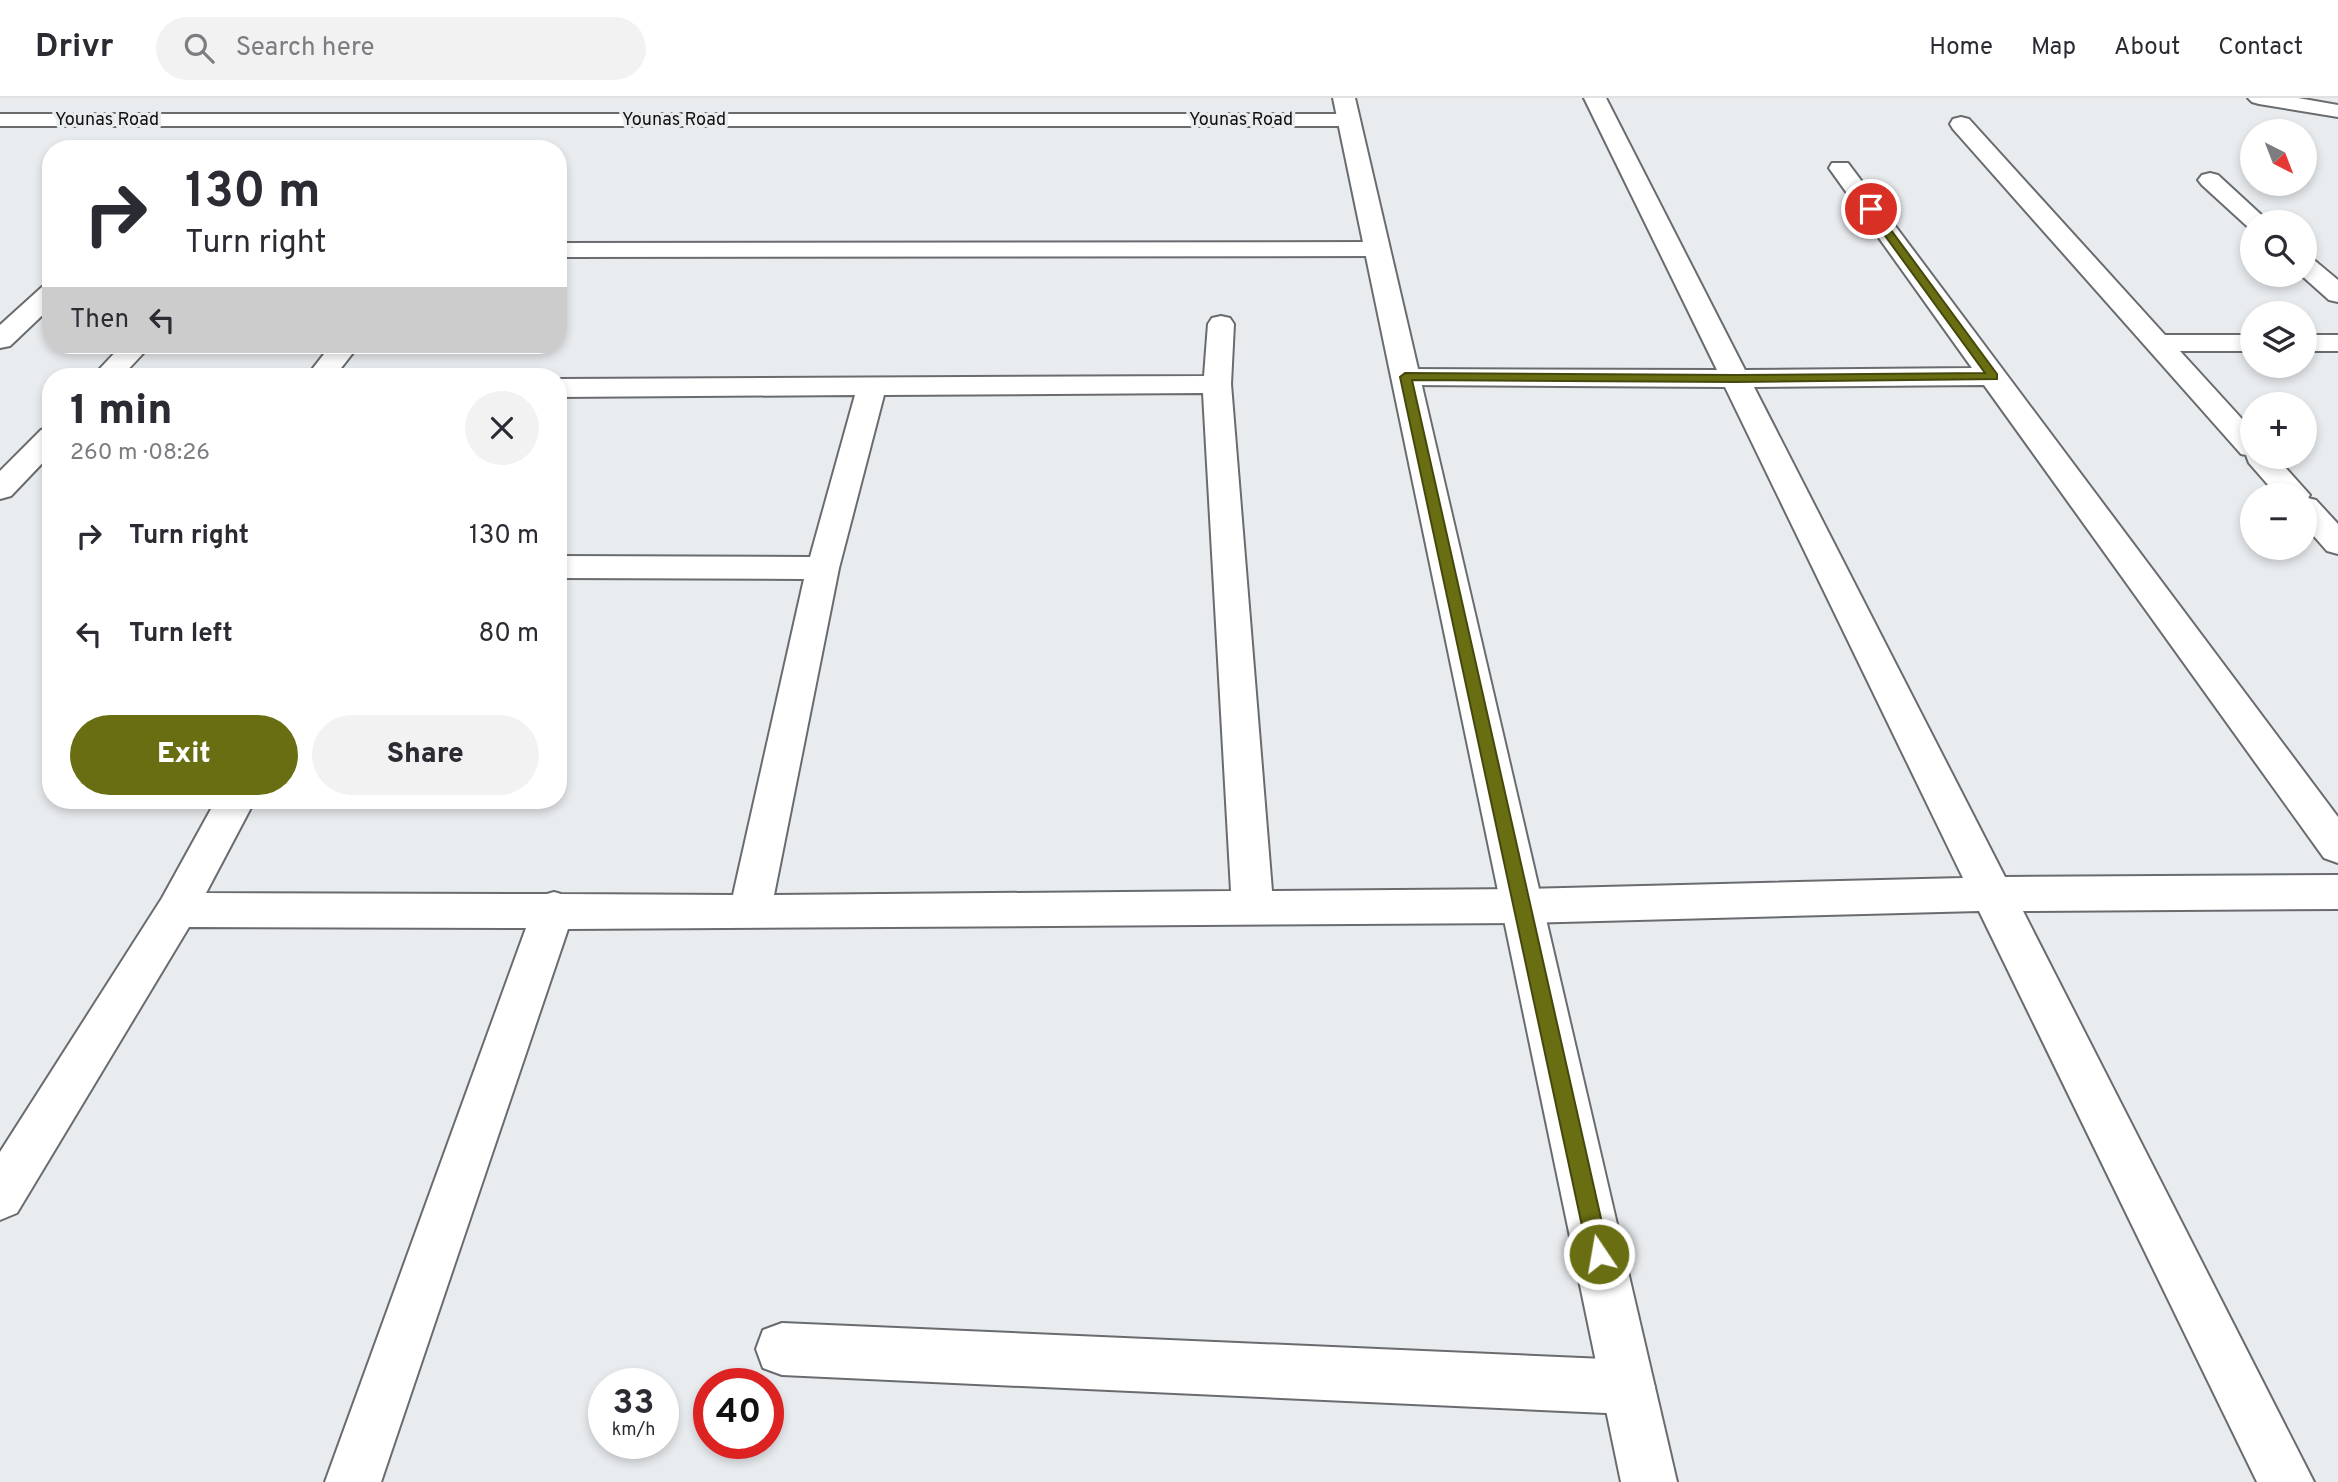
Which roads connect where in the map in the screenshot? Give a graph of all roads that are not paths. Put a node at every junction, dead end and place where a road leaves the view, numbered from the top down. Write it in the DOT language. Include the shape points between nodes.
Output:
graph roads {
  1 [pos="453,98"];
  2 [pos="1595,98"];
  3 [pos="2259,98"];
  4 [pos="1346,109"];
  5 [pos="2338,111"];
  6 [pos="0,120"];
  7 [pos="237,120"];
  8 [pos="352,120"];
  9 [pos="435,120"];
  10 [pos="510,120"];
  11 [pos="1961,124"];
  12 [pos="333,139"];
  13 [pos="495,139"];
  14 [pos="215,140"];
  15 [pos="1840,168"];
  16 [pos="2210,180"];
  17 [pos="2244,210"];
  18 [pos="1377,249"];
  19 [pos="567,250"];
  20 [pos="2317,276"];
  21 [pos="2338,294"];
  22 [pos="42,301"];
  23 [pos="1221,324"];
  24 [pos="0,340"];
  25 [pos="2158,343"];
  26 [pos="2240,343"];
  27 [pos="2317,343"];
  28 [pos="2338,343"];
  29 [pos="128,354"];
  30 [pos="338,354"];
  31 [pos="115,368"];
  32 [pos="327,368"];
  33 [pos="1993,376"];
  34 [pos="1405,377"];
  35 [pos="1735,379"];
  36 [pos="1217,384"];
  37 [pos="872,385"];
  38 [pos="567,388"];
  39 [pos="2240,435"];
  40 [pos="42,445"];
  41 [pos="2271,469"];
  42 [pos="2283,483"];
  43 [pos="0,489"];
  44 [pos="2317,520"];
  45 [pos="2338,544"];
  46 [pos="567,567"];
  47 [pos="823,568"];
  48 [pos="230,809"];
  49 [pos="2338,847"];
  50 [pos="2338,892"];
  51 [pos="1994,894"];
  52 [pos="1522,906"];
  53 [pos="1253,908"];
  54 [pos="554,909"];
  55 [pos="177,911"];
  56 [pos="750,912"];
  57 [pos="0,1196"];
  58 [pos="782,1349"];
  59 [pos="1628,1387"];
  60 [pos="353,1482"];
  61 [pos="1649,1482"];
  62 [pos="2286,1482"];
  1 -- 9 [label="street"];
  2 -- 35 [label="street"];
  3 -- 5 [label="street"];
  4 -- 10 [label="street, Younas Road"];
  4 -- 18 [label="street"];
  6 -- 7 [label="street, Younas Road"];
  7 -- 8 [label="street, Younas Road"];
  7 -- 14 [label="street"];
  8 -- 9 [label="street, Younas Road"];
  8 -- 12 [label="street"];
  9 -- 10 [label="street, Younas Road"];
  10 -- 13 [label="street"];
  11 -- 25 [label="street"];
  15 -- 33 [label="street"];
  16 -- 17 [label="street"];
  18 -- 19 [label="street"];
  18 -- 34 [label="street"];
  20 -- 21 [label="street"];
  22 -- 24 [label="street"];
  23 -- 36 [label="street"];
  25 -- 26 [label="street"];
  25 -- 39 [label="street"];
  27 -- 28 [label="street"];
  29 -- 31 [label="street"];
  30 -- 32 [label="street"];
  33 -- 35 [label="street"];
  33 -- 49 [label="street"];
  34 -- 35 [label="street"];
  34 -- 52 [label="street"];
  35 -- 51 [label="street"];
  36 -- 37 [label="street"];
  36 -- 53 [label="street"];
  37 -- 38 [label="street"];
  37 -- 47 [label="street"];
  40 -- 43 [label="street"];
  41 -- 42 [label="street"];
  44 -- 45 [label="street"];
  46 -- 47 [label="street"];
  47 -- 56 [label="street"];
  48 -- 55 [label="street"];
  50 -- 51 [label="street"];
  51 -- 52 [label="street"];
  51 -- 62 [label="street"];
  52 -- 53 [label="street"];
  52 -- 59 [label="street"];
  53 -- 56 [label="street"];
  54 -- 55 [label="street"];
  54 -- 56 [label="street"];
  54 -- 60 [label="street"];
  55 -- 57 [label="street"];
  58 -- 59 [label="street"];
  59 -- 61 [label="street"];
}
